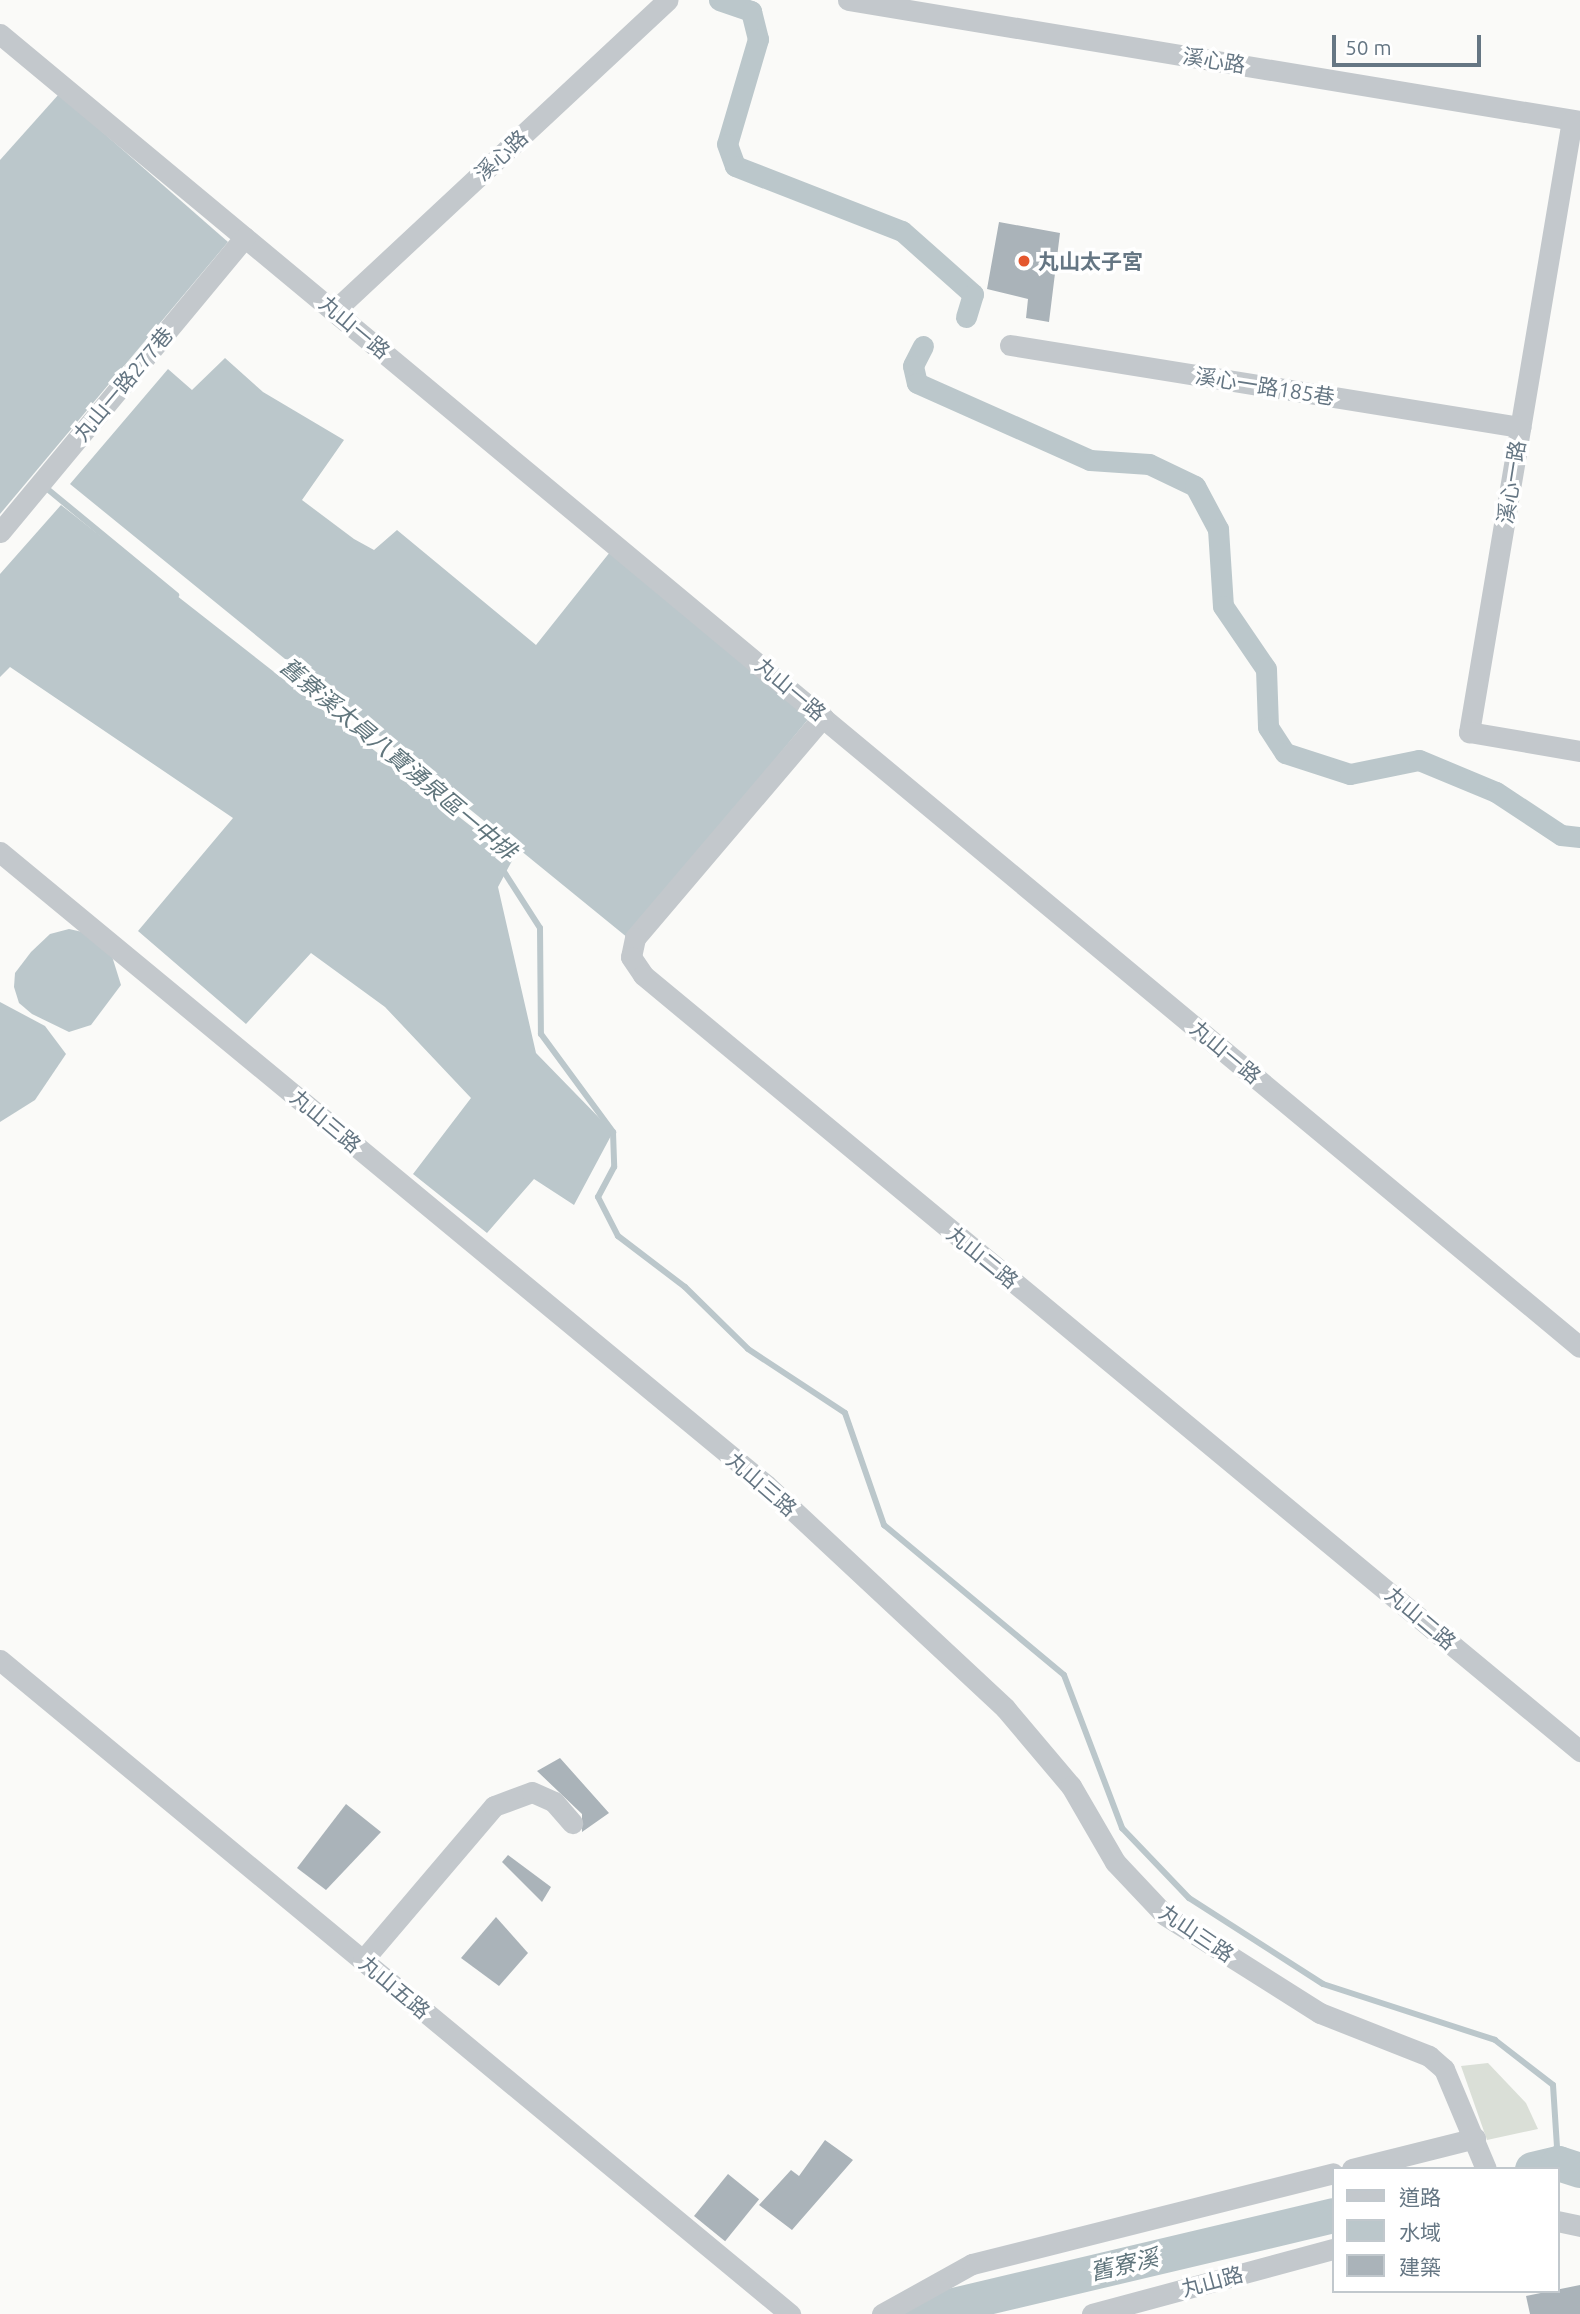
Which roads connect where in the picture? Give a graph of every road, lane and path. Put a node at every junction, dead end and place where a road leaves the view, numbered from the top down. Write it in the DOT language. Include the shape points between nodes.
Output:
graph roads {
  1 [pos="667,0"];
  2 [pos="848,0"];
  3 [pos="0,34"];
  4 [pos="1576,120"];
  5 [pos="246,237"];
  6 [pos="334,311"];
  7 [pos="1010,345"];
  8 [pos="1520,427"];
  9 [pos="0,531"];
  10 [pos="823,717"];
  11 [pos="1580,751"];
  12 [pos="0,852"];
  13 [pos="1580,1347"];
  14 [pos="0,1660"];
  15 [pos="1580,1751"];
  16 [pos="572,1823"];
  17 [pos="363,1960"];
  18 [pos="1475,2138"];
  19 [pos="1360,2167"];
  20 [pos="1485,2167"];
  21 [pos="1332,2173"];
  22 [pos="1559,2221"];
  23 [pos="1580,2226"];
  24 [pos="1332,2249"];
  25 [pos="790,2314"];
  26 [pos="882,2314"];
  27 [pos="1092,2314"];
  1 -- 6 [label="street, 溪心路"];
  2 -- 4 [label="street, 溪心路"];
  3 -- 5 [label="street, 丸山一路"];
  4 -- 8 [label="street, 溪心一路"];
  5 -- 6 [label="street, 丸山一路"];
  5 -- 9 [label="street, 丸山一路277巷"];
  6 -- 10 [label="street, 丸山一路"];
  7 -- 8 [label="street, 溪心一路185巷"];
  8 -- 11 [label="street, 溪心一路" via="1469,732"];
  10 -- 13 [label="street, 丸山一路"];
  10 -- 15 [label="street, 丸山二路" via="635,938 631,957 643,975"];
  12 -- 18 [label="street, 丸山三路" via="766,1485 1006,1708 1070,1786 1115,1862 1165,1915 1320,2013 1429,2056 1444,2069"];
  14 -- 17 [label="street, 丸山五路"];
  16 -- 17 [label="street" via="554,1802 532,1792 494,1806"];
  17 -- 25 [label="street, 丸山五路"];
  18 -- 19 [label="street"];
  18 -- 20 [label="street, 丸山三路"];
  21 -- 26 [label="street" via="972,2264"];
  22 -- 23 [label="street"];
  24 -- 27 [label="street, 丸山路"];
}
